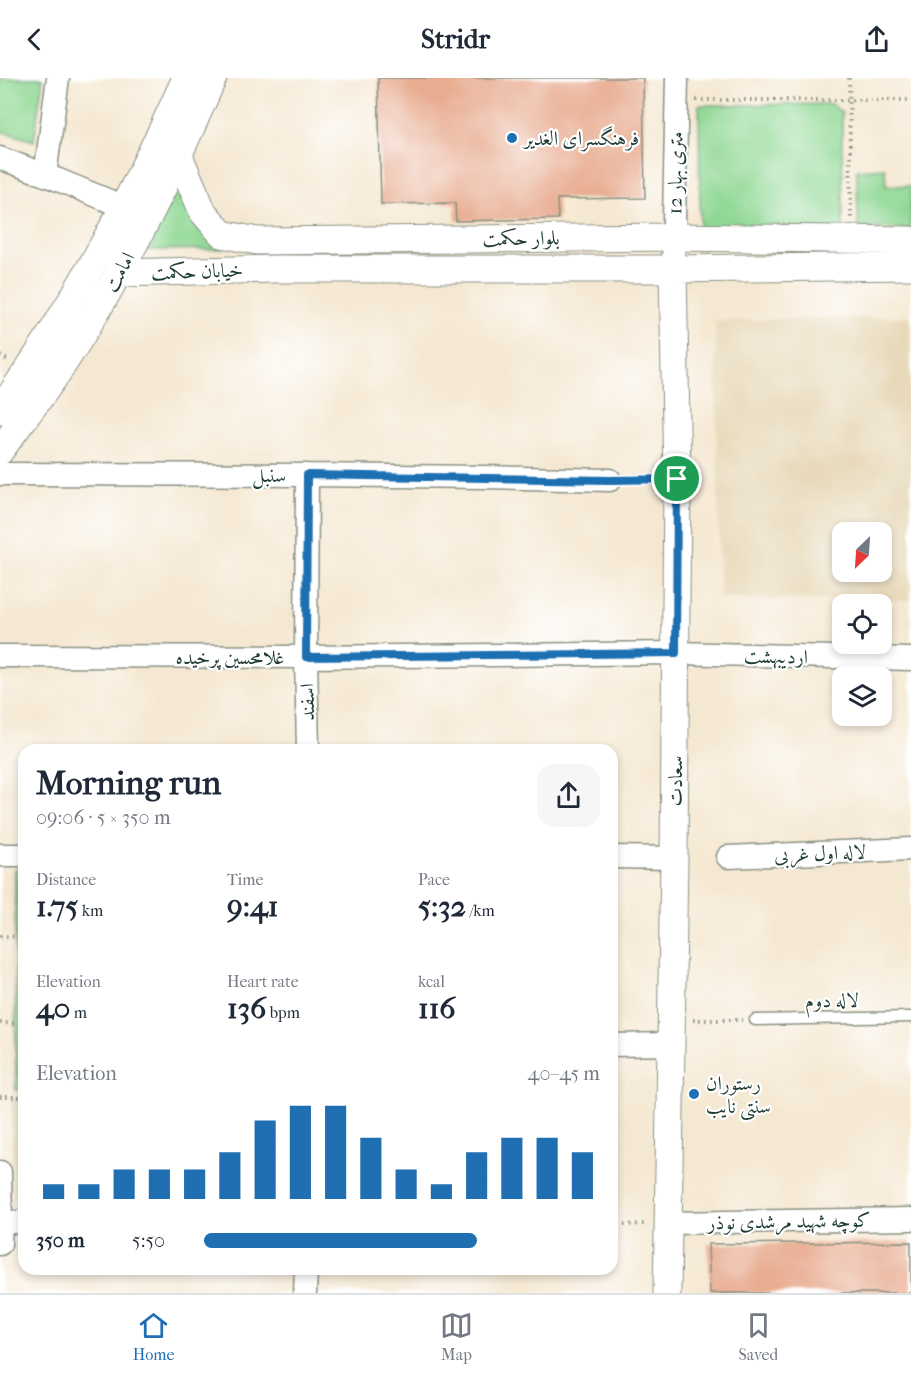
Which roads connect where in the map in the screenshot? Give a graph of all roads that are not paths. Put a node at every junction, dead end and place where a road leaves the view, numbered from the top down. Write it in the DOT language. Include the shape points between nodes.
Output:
graph roads {
  1 [pos="58,78"];
  2 [pos="186,78"];
  3 [pos="213,78"];
  4 [pos="677,89"];
  5 [pos="179,156"];
  6 [pos="0,158"];
  7 [pos="45,175"];
  8 [pos="124,207"];
  9 [pos="674,237"];
  10 [pos="911,240"];
  11 [pos="911,266"];
  12 [pos="275,269"];
  13 [pos="673,269"];
  14 [pos="119,273"];
  15 [pos="0,411"];
  16 [pos="0,451"];
  17 [pos="0,474"];
  18 [pos="307,475"];
  19 [pos="610,480"];
  20 [pos="676,653"];
  21 [pos="0,656"];
  22 [pos="306,657"];
  23 [pos="911,659"];
  24 [pos="308,744"];
  25 [pos="911,849"];
  26 [pos="0,855"];
  27 [pos="18,855"];
  28 [pos="618,857"];
  29 [pos="728,857"];
  30 [pos="674,858"];
  31 [pos="911,1017"];
  32 [pos="754,1020"];
  33 [pos="671,1032"];
  34 [pos="618,1044"];
  35 [pos="0,1172"];
  36 [pos="911,1219"];
  37 [pos="668,1223"];
  38 [pos="18,1225"];
  39 [pos="1,1233"];
  40 [pos="306,1275"];
  41 [pos="305,1293"];
  42 [pos="667,1293"];
  1 -- 7 [label="street"];
  2 -- 8 [label="street, امامت"];
  3 -- 5 [label="street, امامت"];
  4 -- 9 [label="street, 12 متری بهار"];
  5 -- 9 [label="street, بلوار حکمت" via="203,212 222,234 257,241"];
  5 -- 14 [label="street, امامت"];
  6 -- 7 [label="street"];
  7 -- 8 [label="street"];
  8 -- 15 [label="street, امامت" via="51,335"];
  9 -- 10 [label="street, بلوار حکمت"];
  9 -- 13 [label="street, 12 متری بهار"];
  11 -- 13 [label="street, بلوار حکمت"];
  12 -- 13 [label="street, بلوار حکمت"];
  12 -- 14 [label="street, خیابان حکمت"];
  13 -- 20 [label="street, سعادت"];
  14 -- 16 [label="street, امامت" via="67,360"];
  17 -- 18 [label="street, سنبل"];
  18 -- 19 [label="street, سنبل"];
  18 -- 22 [label="street, اسفند"];
  20 -- 22 [label="street, غلامحسین پرخیده"];
  20 -- 23 [label="street, اردیبهشت"];
  20 -- 30 [label="street, سعادت"];
  21 -- 22 [label="street, غلامحسین پرخیده"];
  22 -- 24 [label="street, اسفند"];
  25 -- 29 [label="street, لاله اول غربی"];
  26 -- 27 [label="street"];
  28 -- 30 [label="street"];
  30 -- 33 [label="street, سعادت"];
  31 -- 32 [label="lane, لاله دوم"];
  33 -- 34 [label="street"];
  33 -- 37 [label="street, سعادت"];
  35 -- 39 [label="street"];
  36 -- 37 [label="street, کوچه شهید مرشدی نوذر"];
  37 -- 42 [label="street, سعادت"];
  38 -- 39 [label="street"];
  40 -- 41 [label="street"];
}
